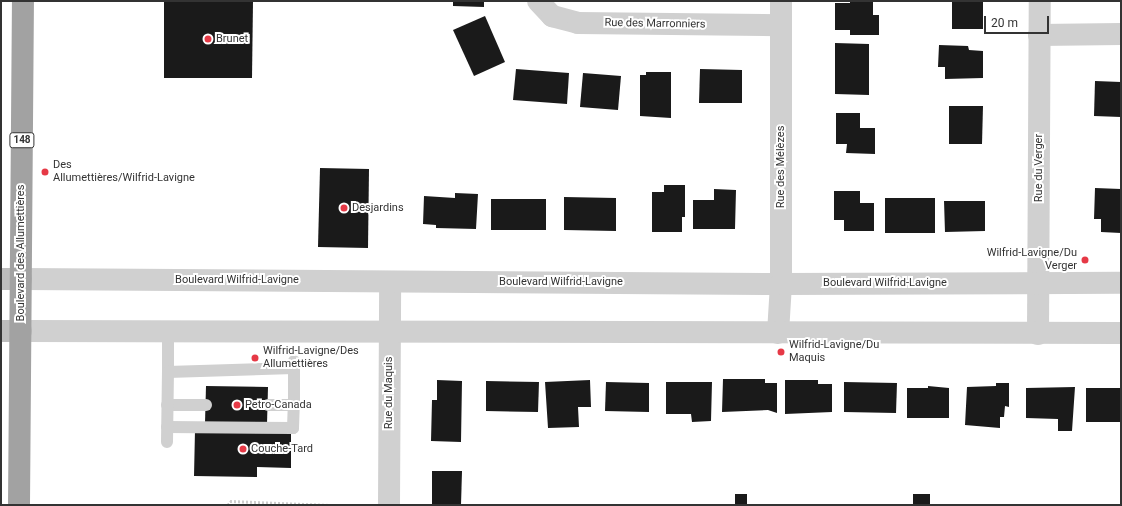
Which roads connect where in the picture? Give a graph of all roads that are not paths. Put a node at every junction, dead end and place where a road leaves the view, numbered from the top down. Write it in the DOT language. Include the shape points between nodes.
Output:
graph roads {
  1 [pos="23,1"];
  2 [pos="538,1"];
  3 [pos="781,1"];
  4 [pos="1040,1"];
  5 [pos="781,25"];
  6 [pos="1121,34"];
  7 [pos="1039,35"];
  8 [pos="11,279"];
  9 [pos="390,282"];
  10 [pos="1038,282"];
  11 [pos="1121,283"];
  12 [pos="781,284"];
  13 [pos="168,330"];
  14 [pos="389,330"];
  15 [pos="11,331"];
  16 [pos="778,333"];
  17 [pos="1121,333"];
  18 [pos="1038,334"];
  19 [pos="168,372"];
  20 [pos="167,405"];
  21 [pos="206,405"];
  22 [pos="268,405"];
  23 [pos="294,405"];
  24 [pos="167,427"];
  25 [pos="167,442"];
  26 [pos="19,505"];
  27 [pos="389,505"];
  1 -- 8 [label="highway, Boulevard des Allumettières / 148"];
  2 -- 5 [label="street, Rue des Marronniers" via="552,16 578,23"];
  3 -- 5 [label="street, Rue des Mélèzes"];
  4 -- 7 [label="street, Rue du Verger"];
  5 -- 12 [label="street, Rue des Mélèzes"];
  6 -- 7 [label="street"];
  7 -- 10 [label="street, Rue du Verger"];
  8 -- 9 [label="street, Boulevard Wilfrid-Lavigne"];
  8 -- 15 [label="highway, Boulevard des Allumettières / 148"];
  9 -- 12 [label="street, Boulevard Wilfrid-Lavigne"];
  9 -- 14 [label="street, Rue du Maquis"];
  10 -- 11 [label="street, Boulevard Wilfrid-Lavigne"];
  10 -- 12 [label="street, Boulevard Wilfrid-Lavigne"];
  10 -- 18 [label="street, Rue du Verger"];
  12 -- 16 [label="street, Rue des Mélèzes"];
  13 -- 14 [label="street"];
  13 -- 15 [label="street"];
  13 -- 19 [label="lane"];
  14 -- 16 [label="street"];
  14 -- 27 [label="street, Rue du Maquis"];
  15 -- 26 [label="highway, Boulevard des Allumettières / 148"];
  16 -- 18 [label="street"];
  17 -- 18 [label="street"];
  19 -- 20 [label="lane"];
  19 -- 23 [label="lane" via="294,364"];
  20 -- 21 [label="lane"];
  20 -- 24 [label="lane"];
  22 -- 23 [label="lane"];
  23 -- 24 [label="lane" via="293,428"];
  24 -- 25 [label="lane"];
}
